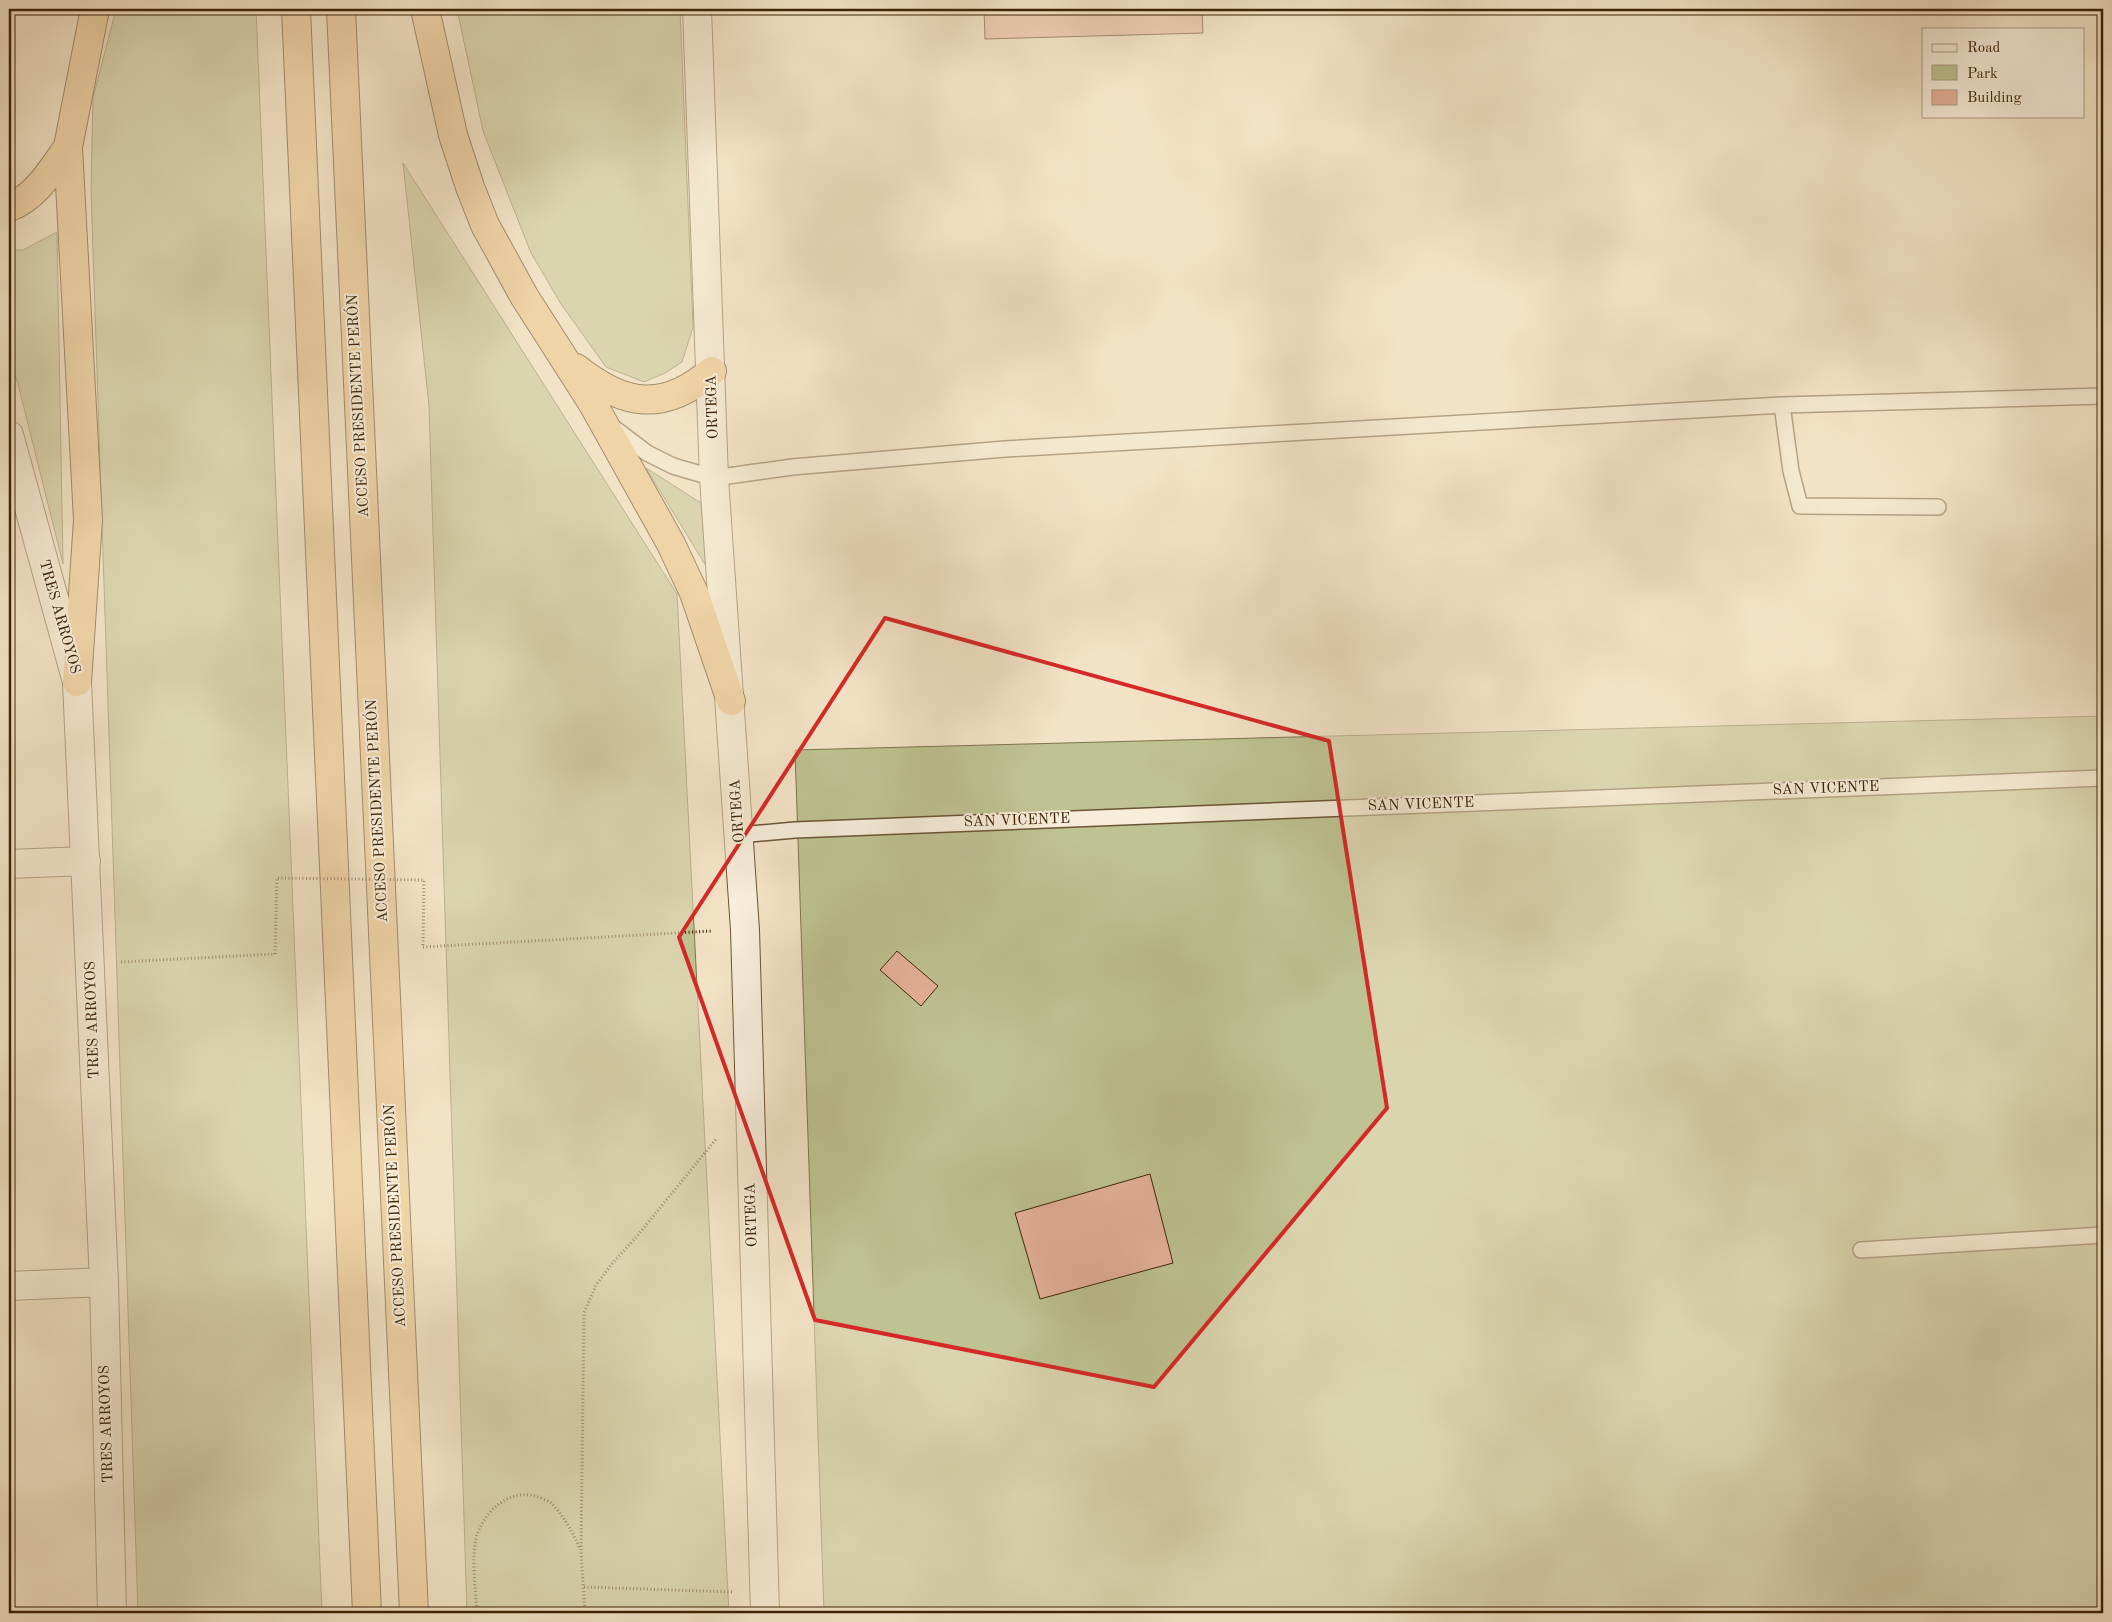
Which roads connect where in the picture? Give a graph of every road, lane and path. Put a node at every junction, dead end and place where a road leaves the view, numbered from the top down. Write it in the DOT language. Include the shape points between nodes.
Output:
graph roads {
  1 [pos="95,9"];
  2 [pos="296,9"];
  3 [pos="341,9"];
  4 [pos="425,9"];
  5 [pos="697,9"];
  6 [pos="68,147"];
  7 [pos="9,207"];
  8 [pos="565,359"];
  9 [pos="712,371"];
  10 [pos="2103,396"];
  11 [pos="593,404"];
  12 [pos="1782,405"];
  13 [pos="9,436"];
  14 [pos="714,478"];
  15 [pos="1938,507"];
  16 [pos="77,682"];
  17 [pos="731,701"];
  18 [pos="2103,778"];
  19 [pos="739,835"];
  20 [pos="86,861"];
  21 [pos="9,864"];
  22 [pos="745,930"];
  23 [pos="90,964"];
  24 [pos="748,1100"];
  25 [pos="2103,1235"];
  26 [pos="1861,1250"];
  27 [pos="104,1282"];
  28 [pos="9,1286"];
  29 [pos="581,1552"];
  30 [pos="584,1587"];
  31 [pos="764,1603"];
  32 [pos="112,1613"];
  33 [pos="368,1613"];
  34 [pos="414,1613"];
  35 [pos="477,1613"];
  36 [pos="585,1613"];
  1 -- 6 [label="highway"];
  2 -- 33 [label="highway"];
  3 -- 34 [label="highway, ACCESO PRESIDENTE PERÓN"];
  4 -- 8 [label="highway" via="453,135 470,187 504,262"];
  5 -- 9 [label="street, ORTEGA"];
  6 -- 7 [label="highway" via="42,183"];
  6 -- 16 [label="highway" via="88,520"];
  8 -- 9 [label="highway" via="590,380 612,392 636,399 657,400 677,394 694,386"];
  8 -- 11 [label="highway"];
  9 -- 14 [label="street, ORTEGA"];
  10 -- 12 [label="lane"];
  11 -- 14 [label="lane" via="612,426 647,453 673,466"];
  11 -- 17 [label="highway" via="671,544 694,593"];
  12 -- 14 [label="lane" via="1005,450 792,467"];
  12 -- 15 [label="lane" via="1791,471 1800,506"];
  13 -- 16 [label="street, TRES ARROYOS"];
  14 -- 17 [label="street, ORTEGA"];
  16 -- 20 [label="street, TRES ARROYOS"];
  17 -- 19 [label="street, ORTEGA"];
  18 -- 19 [label="lane, SAN VICENTE" via="814,829"];
  19 -- 22 [label="street, ORTEGA"];
  20 -- 21 [label="street"];
  20 -- 23 [label="street, TRES ARROYOS"];
  22 -- 23 [label="path, bridge" via="423,947 424,880 277,878 275,954"];
  22 -- 24 [label="street, ORTEGA"];
  23 -- 27 [label="street, TRES ARROYOS"];
  24 -- 29 [label="path" via="610,1265 596,1285 584,1313"];
  24 -- 31 [label="street, ORTEGA"];
  25 -- 26 [label="lane"];
  27 -- 28 [label="street"];
  27 -- 32 [label="street, TRES ARROYOS"];
  29 -- 30 [label="path"];
  29 -- 35 [label="path" via="570,1529 550,1502 528,1493 508,1498 489,1514 478,1534 474,1565"];
  30 -- 31 [label="path"];
  30 -- 36 [label="path"];
}
